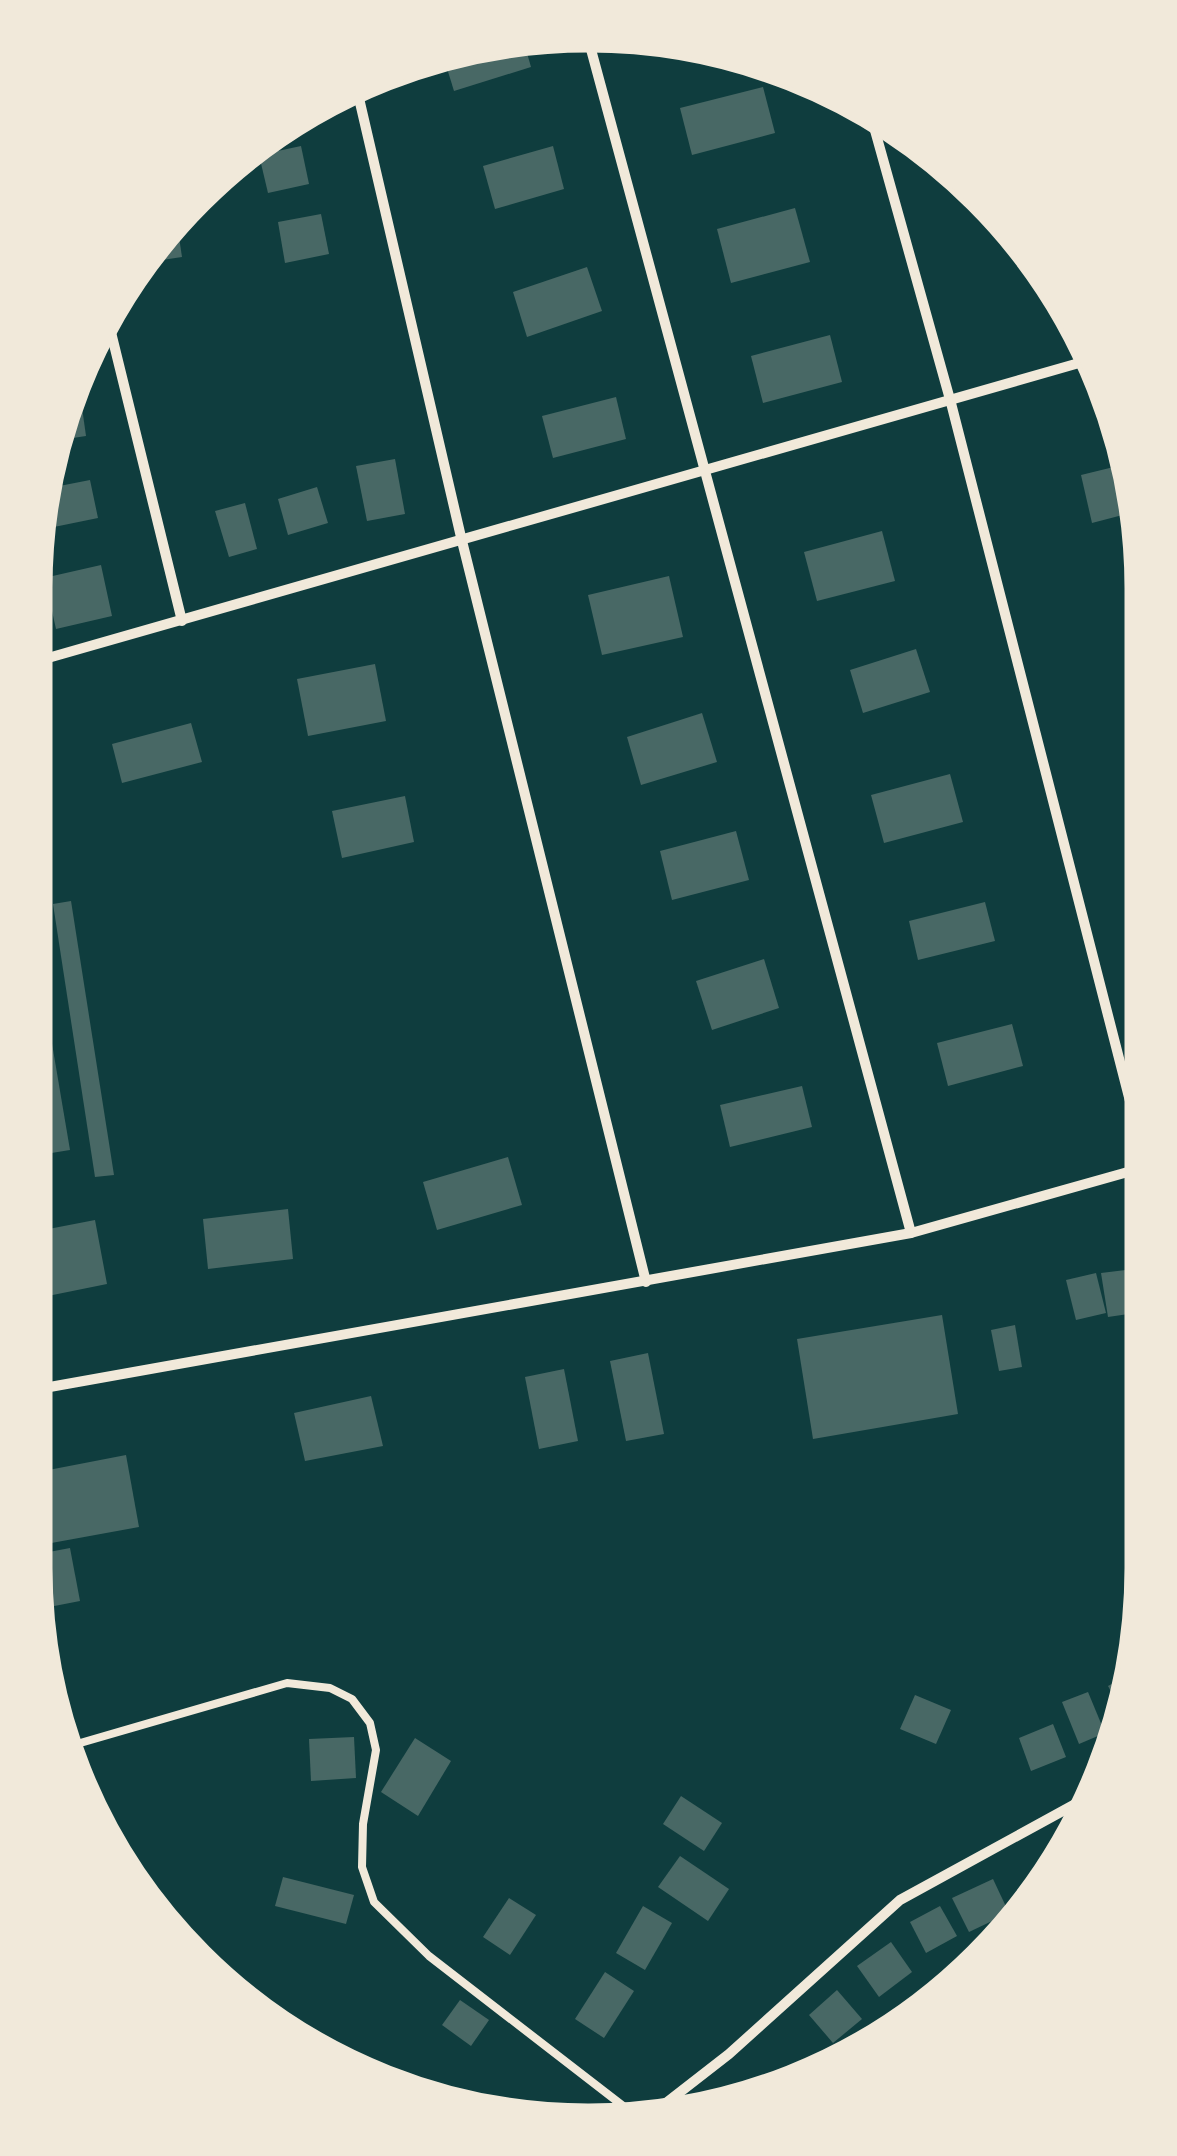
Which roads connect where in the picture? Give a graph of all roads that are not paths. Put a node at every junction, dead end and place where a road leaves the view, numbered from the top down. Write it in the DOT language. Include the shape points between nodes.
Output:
graph roads {
  1 [pos="591,50"];
  2 [pos="360,101"];
  3 [pos="876,133"];
  4 [pos="112,338"];
  5 [pos="1077,364"];
  6 [pos="951,403"];
  7 [pos="708,469"];
  8 [pos="461,537"];
  9 [pos="182,621"];
  10 [pos="50,658"];
  11 [pos="1127,1089"];
  12 [pos="1127,1172"];
  13 [pos="911,1233"];
  14 [pos="646,1282"];
  15 [pos="50,1387"];
  16 [pos="80,1743"];
  17 [pos="1071,1807"];
  18 [pos="671,2099"];
  19 [pos="622,2105"];
  1 -- 7 [label="street"];
  2 -- 8 [label="street"];
  3 -- 6 [label="street"];
  4 -- 9 [label="street"];
  5 -- 6 [label="street"];
  6 -- 7 [label="street"];
  6 -- 11 [label="street"];
  7 -- 8 [label="street"];
  7 -- 13 [label="street"];
  8 -- 9 [label="street"];
  8 -- 14 [label="street"];
  9 -- 10 [label="street"];
  12 -- 13 [label="street"];
  13 -- 14 [label="street"];
  14 -- 15 [label="street"];
  16 -- 19 [label="lane" via="287,1683 330,1688 352,1699 370,1723 376,1750 362,1867 374,1902 428,1956"];
  17 -- 18 [label="street" via="900,1900"];
}
